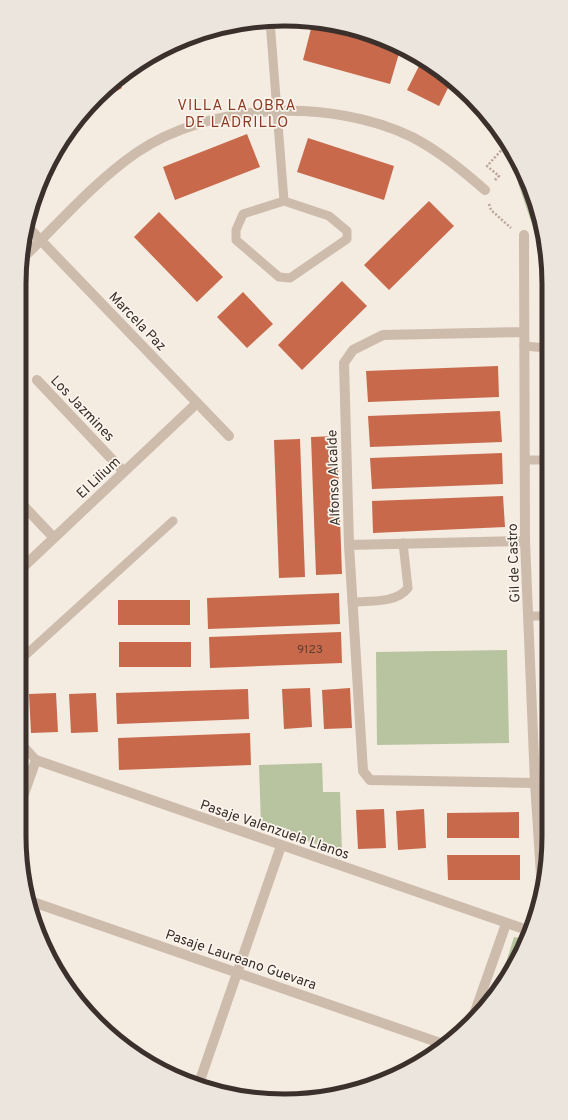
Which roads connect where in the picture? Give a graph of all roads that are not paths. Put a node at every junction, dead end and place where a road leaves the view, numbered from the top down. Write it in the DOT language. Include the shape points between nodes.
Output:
graph roads {
  1 [pos="270,27"];
  2 [pos="276,112"];
  3 [pos="485,190"];
  4 [pos="284,201"];
  5 [pos="32,231"];
  6 [pos="524,235"];
  7 [pos="41,241"];
  8 [pos="28,254"];
  9 [pos="524,332"];
  10 [pos="524,346"];
  11 [pos="542,348"];
  12 [pos="37,380"];
  13 [pos="196,403"];
  14 [pos="229,436"];
  15 [pos="525,460"];
  16 [pos="542,460"];
  17 [pos="124,472"];
  18 [pos="26,508"];
  19 [pos="173,521"];
  20 [pos="54,538"];
  21 [pos="525,541"];
  22 [pos="403,543"];
  23 [pos="349,545"];
  24 [pos="26,564"];
  25 [pos="352,602"];
  26 [pos="528,616"];
  27 [pos="542,616"];
  28 [pos="26,655"];
  29 [pos="26,749"];
  30 [pos="36,760"];
  31 [pos="535,783"];
  32 [pos="26,788"];
  33 [pos="542,823"];
  34 [pos="281,846"];
  35 [pos="35,903"];
  36 [pos="506,924"];
  37 [pos="524,929"];
  38 [pos="237,973"];
  39 [pos="477,1007"];
  40 [pos="439,1043"];
  41 [pos="200,1080"];
  1 -- 2 [label="lane"];
  2 -- 3 [label="street" via="341,116 373,122 392,129 435,150"];
  2 -- 4 [label="lane"];
  2 -- 7 [label="street" via="229,115 160,139 116,168"];
  4 -- 4 [label="lane" via="243,214 236,230 236,240 279,277 290,278 347,239 347,231 328,216"];
  5 -- 7 [label="street, Marcela Paz"];
  6 -- 9 [label="street, Gil de Castro"];
  7 -- 8 [label="street"];
  7 -- 13 [label="street, Marcela Paz"];
  9 -- 10 [label="street, Gil de Castro"];
  9 -- 23 [label="street, Alfonso Alcalde" via="382,335 353,350 344,363"];
  10 -- 11 [label="lane"];
  10 -- 15 [label="street, Gil de Castro"];
  12 -- 17 [label="street, Los Jazmines"];
  13 -- 14 [label="street, Marcela Paz"];
  13 -- 17 [label="street, El Lilium"];
  15 -- 16 [label="lane"];
  15 -- 21 [label="street, Gil de Castro"];
  17 -- 20 [label="street, El Lilium"];
  18 -- 20 [label="street"];
  19 -- 28 [label="lane"];
  20 -- 24 [label="street, El Lilium"];
  21 -- 22 [label="street"];
  21 -- 26 [label="street, Gil de Castro"];
  22 -- 23 [label="street"];
  22 -- 25 [label="lane" via="408,588 403,594 396,598"];
  23 -- 25 [label="street, Alfonso Alcalde"];
  25 -- 31 [label="street, Alfonso Alcalde" via="362,762 363,771 370,780"];
  26 -- 27 [label="lane"];
  26 -- 31 [label="street, Gil de Castro"];
  29 -- 30 [label="lane, Pasaje Valenzuela Llanos"];
  30 -- 32 [label="street"];
  30 -- 34 [label="street, Pasaje Valenzuela Llanos"];
  31 -- 33 [label="street, Gil de Castro"];
  34 -- 36 [label="street, Pasaje Valenzuela Llanos"];
  34 -- 38 [label="street"];
  35 -- 38 [label="street, Pasaje Laureano Guevara"];
  36 -- 37 [label="street, Pasaje Valenzuela Llanos"];
  36 -- 39 [label="street"];
  38 -- 40 [label="street, Pasaje Laureano Guevara"];
  38 -- 41 [label="street"];
}
